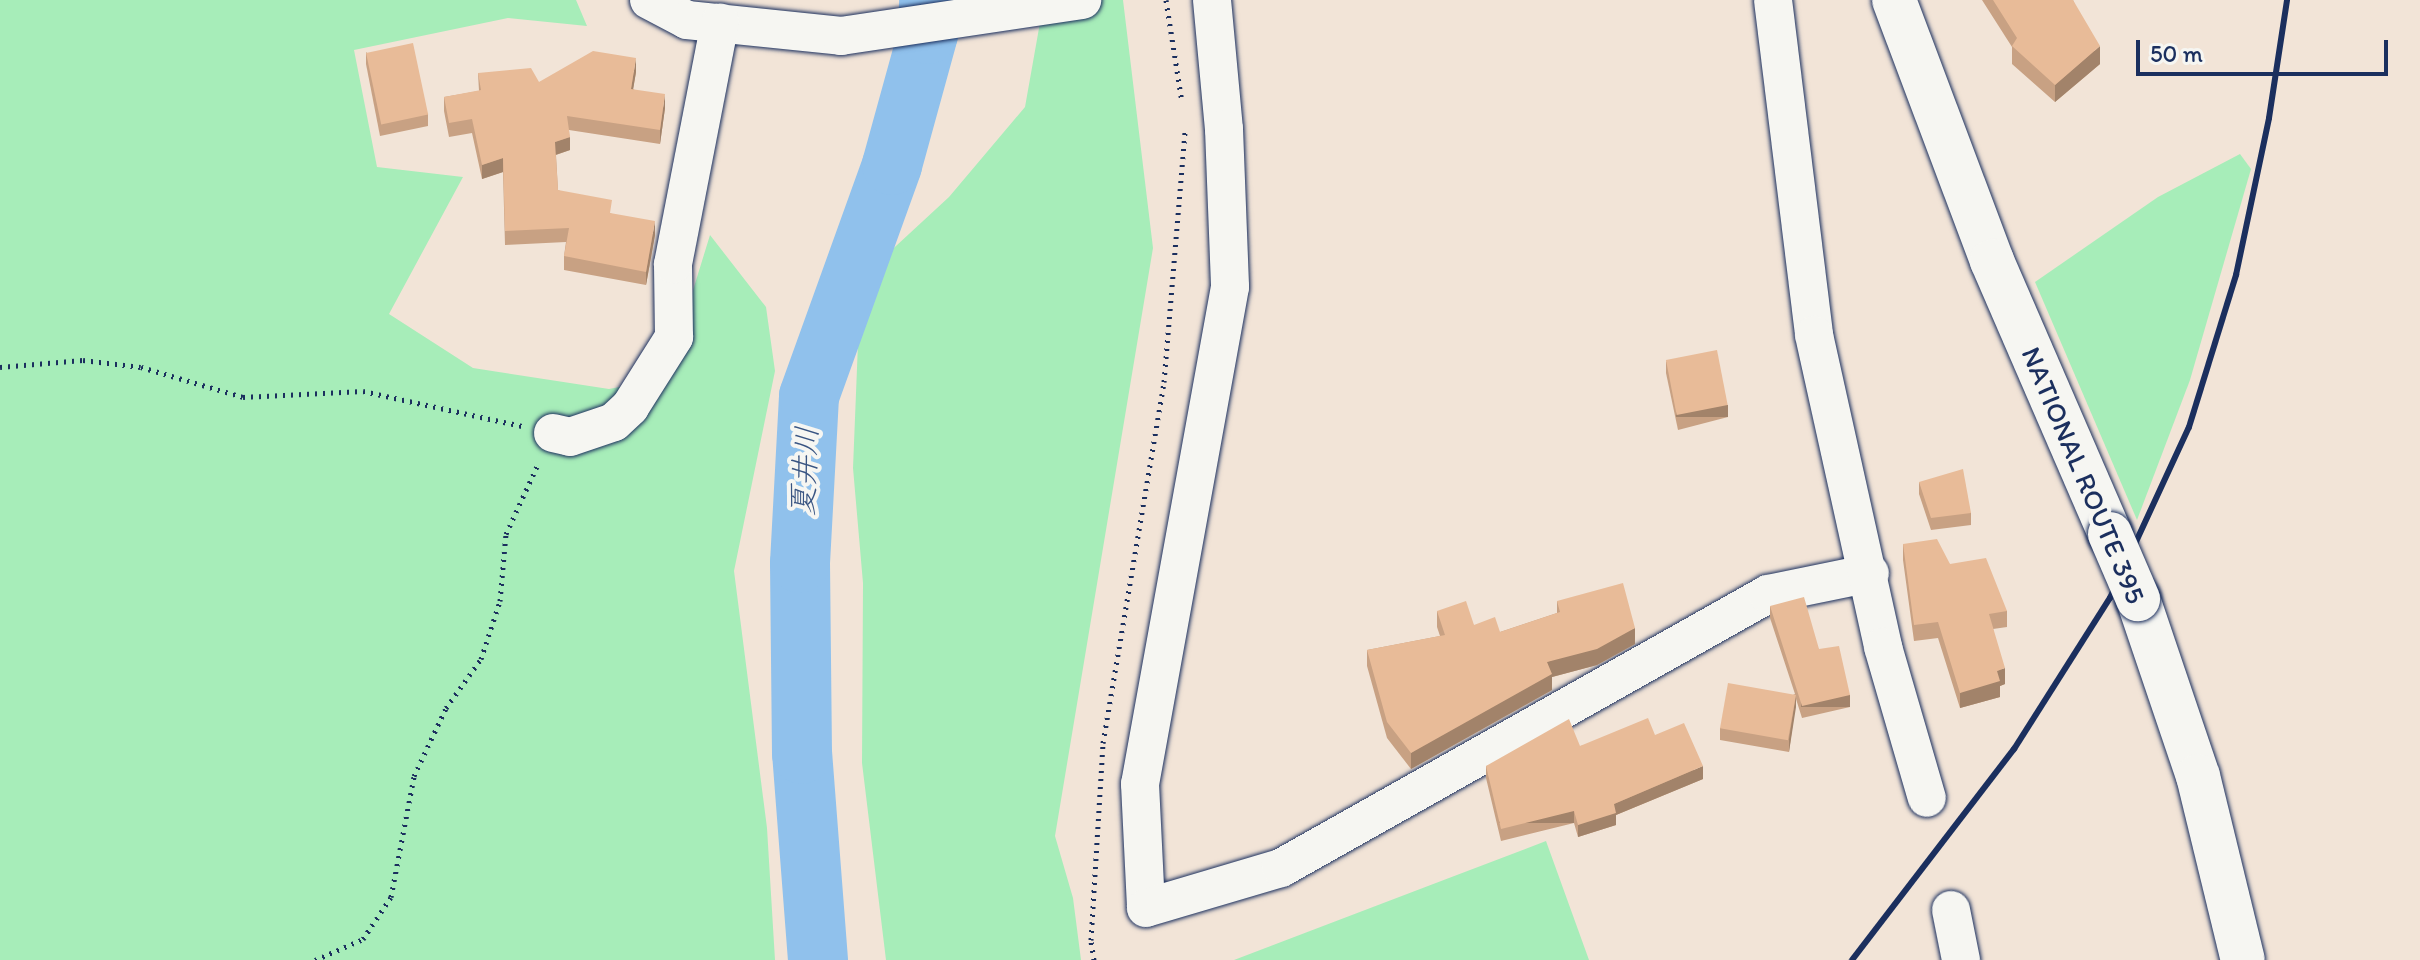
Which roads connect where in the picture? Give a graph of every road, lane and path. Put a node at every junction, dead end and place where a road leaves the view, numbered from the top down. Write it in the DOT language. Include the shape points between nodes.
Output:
graph roads {
  1 [pos="649,0"];
  2 [pos="1082,0"];
  3 [pos="1166,0"];
  4 [pos="1212,0"];
  5 [pos="1773,0"];
  6 [pos="1894,0"];
  7 [pos="736,24"];
  8 [pos="1183,110"];
  9 [pos="1185,125"];
  10 [pos="0,367"];
  11 [pos="553,433"];
  12 [pos="1870,573"];
  13 [pos="1927,798"];
  14 [pos="1951,910"];
  15 [pos="315,960"];
  16 [pos="1094,960"];
  17 [pos="1961,960"];
  18 [pos="2243,960"];
  1 -- 7 [label="street" via="687,20"];
  2 -- 7 [label="street" via="841,36"];
  3 -- 8 [label="path"];
  4 -- 12 [label="street" via="1230,287 1140,784 1146,908 1281,868 1768,594"];
  5 -- 12 [label="street" via="1814,335"];
  6 -- 18 [label="highway, NATIONAL ROUTE 395, bridge" via="1992,261 2138,599 2198,776"];
  7 -- 11 [label="street" via="673,264 674,337 630,407 614,422 570,437"];
  9 -- 16 [label="path" via="1183,205 1164,382 1103,743"];
  10 -- 11 [label="path" via="83,360 141,367 243,397 363,391"];
  11 -- 15 [label="path" via="506,534 500,601 481,659 446,708 414,776 391,897 363,939"];
  12 -- 13 [label="street" via="1883,647"];
  14 -- 17 [label="street"];
}
